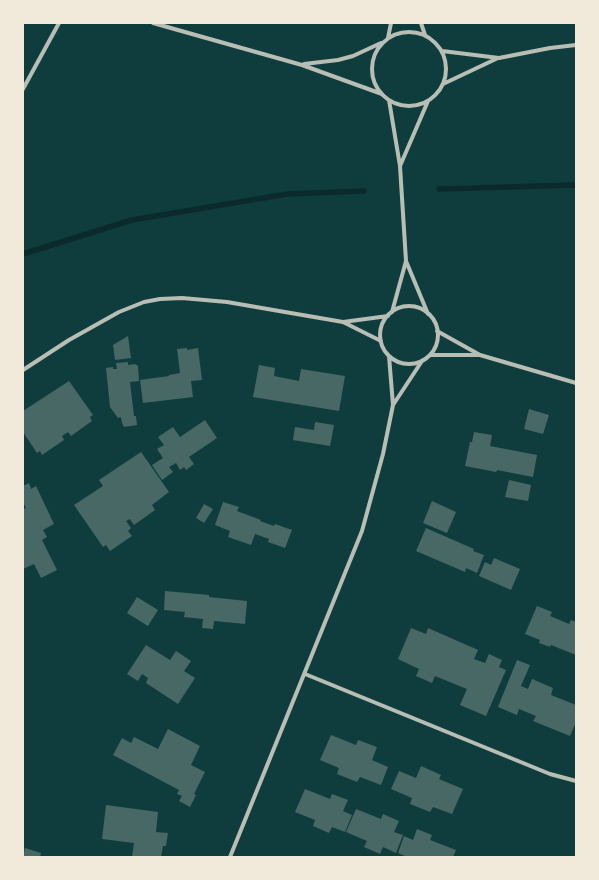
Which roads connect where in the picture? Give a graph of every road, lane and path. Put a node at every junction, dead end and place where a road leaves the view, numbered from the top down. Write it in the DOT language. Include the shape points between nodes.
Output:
graph roads {
  1 [pos="59,23"];
  2 [pos="153,23"];
  3 [pos="391,23"];
  4 [pos="421,23"];
  5 [pos="425,35"];
  6 [pos="388,38"];
  7 [pos="384,42"];
  8 [pos="576,45"];
  9 [pos="442,51"];
  10 [pos="499,58"];
  11 [pos="302,65"];
  12 [pos="443,84"];
  13 [pos="23,89"];
  14 [pos="382,94"];
  15 [pos="389,100"];
  16 [pos="428,101"];
  17 [pos="400,166"];
  18 [pos="406,261"];
  19 [pos="392,312"];
  20 [pos="429,315"];
  21 [pos="388,316"];
  22 [pos="343,322"];
  23 [pos="437,331"];
  24 [pos="381,341"];
  25 [pos="430,355"];
  26 [pos="480,355"];
  27 [pos="389,356"];
  28 [pos="422,361"];
  29 [pos="23,370"];
  30 [pos="576,383"];
  31 [pos="393,405"];
  32 [pos="305,674"];
  33 [pos="576,781"];
  34 [pos="230,857"];
  1 -- 13 [label="street"];
  2 -- 11 [label="street"];
  3 -- 6 [label="street"];
  4 -- 5 [label="street"];
  5 -- 6 [label="street" via="413,32 400,33"];
  5 -- 9 [label="street"];
  6 -- 7 [label="street"];
  7 -- 11 [label="street" via="354,56"];
  7 -- 14 [label="street" via="378,49 372,67 376,86"];
  8 -- 10 [label="street"];
  9 -- 10 [label="street"];
  9 -- 12 [label="street" via="446,62"];
  10 -- 12 [label="street"];
  11 -- 14 [label="street"];
  12 -- 16 [label="street" via="437,94"];
  14 -- 15 [label="street"];
  15 -- 16 [label="street" via="408,106"];
  15 -- 17 [label="street"];
  16 -- 17 [label="street"];
  17 -- 18 [label="street"];
  18 -- 19 [label="street"];
  18 -- 20 [label="street"];
  19 -- 20 [label="street" via="411,307"];
  19 -- 21 [label="street"];
  20 -- 23 [label="street"];
  21 -- 22 [label="street"];
  21 -- 24 [label="street" via="380,332"];
  22 -- 24 [label="street"];
  22 -- 29 [label="street" via="227,302 160,299 119,312"];
  23 -- 25 [label="street" via="438,340"];
  23 -- 26 [label="street"];
  24 -- 27 [label="street"];
  25 -- 26 [label="street"];
  25 -- 28 [label="street"];
  26 -- 30 [label="street"];
  27 -- 28 [label="street" via="405,364"];
  27 -- 31 [label="street"];
  28 -- 31 [label="street"];
  31 -- 32 [label="street" via="362,531"];
  32 -- 33 [label="street" via="550,774"];
  32 -- 34 [label="street"];
}
